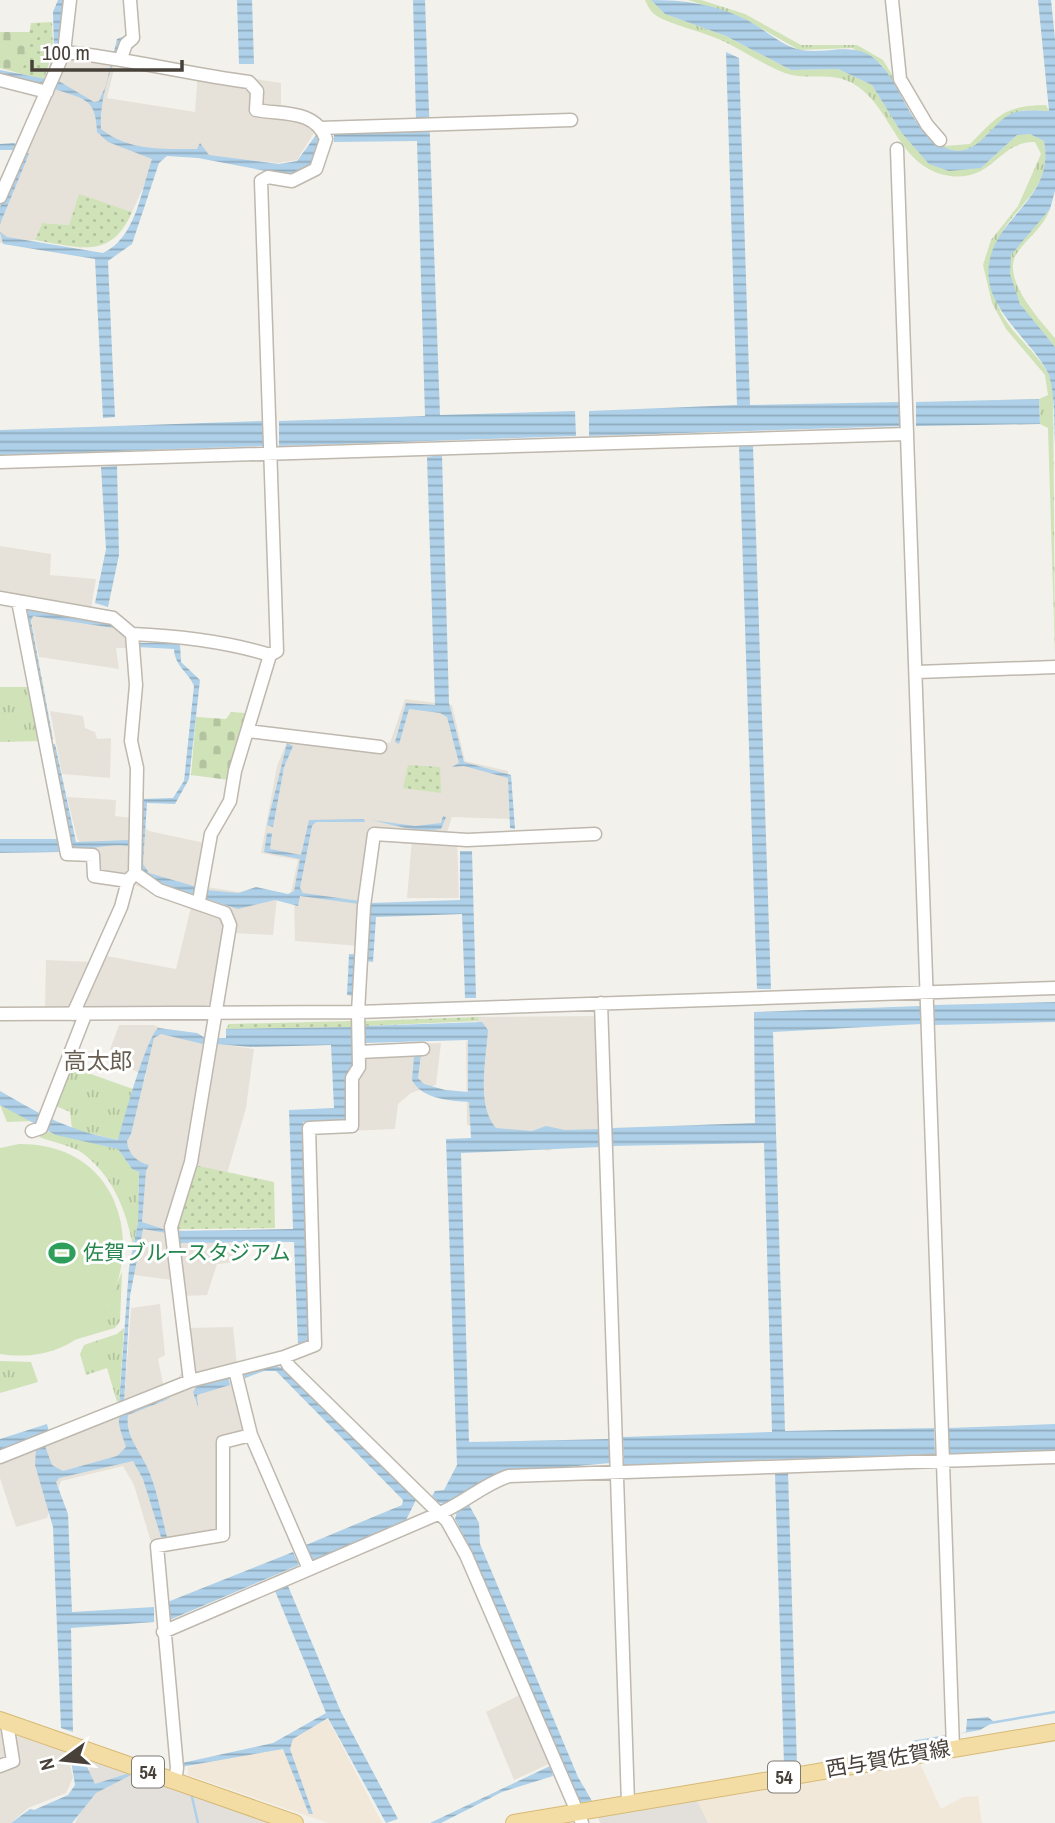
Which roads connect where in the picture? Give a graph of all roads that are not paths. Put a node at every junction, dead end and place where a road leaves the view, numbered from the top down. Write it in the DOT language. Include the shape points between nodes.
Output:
graph roads {
  1 [pos="70,0"];
  2 [pos="130,0"];
  3 [pos="892,0"];
  4 [pos="64,52"];
  5 [pos="117,57"];
  6 [pos="0,80"];
  7 [pos="50,85"];
  8 [pos="570,120"];
  9 [pos="320,128"];
  10 [pos="940,140"];
  11 [pos="897,149"];
  12 [pos="0,197"];
  13 [pos="908,434"];
  14 [pos="271,453"];
  15 [pos="0,462"];
  16 [pos="0,598"];
  17 [pos="18,601"];
  18 [pos="132,634"];
  19 [pos="270,655"];
  20 [pos="1055,667"];
  21 [pos="916,672"];
  22 [pos="248,731"];
  23 [pos="380,747"];
  24 [pos="595,834"];
  25 [pos="132,877"];
  26 [pos="200,896"];
  27 [pos="1055,988"];
  28 [pos="927,993"];
  29 [pos="601,1003"];
  30 [pos="359,1012"];
  31 [pos="0,1014"];
  32 [pos="79,1014"];
  33 [pos="216,1014"];
  34 [pos="423,1049"];
  35 [pos="359,1052"];
  36 [pos="40,1125"];
  37 [pos="284,1357"];
  38 [pos="235,1370"];
  39 [pos="190,1381"];
  40 [pos="251,1435"];
  41 [pos="0,1457"];
  42 [pos="1055,1457"];
  43 [pos="944,1461"];
  44 [pos="617,1471"];
  45 [pos="440,1513"];
  46 [pos="309,1569"];
  47 [pos="163,1632"];
  48 [pos="3,1722"];
  49 [pos="1055,1732"];
  50 [pos="953,1748"];
  51 [pos="0,1766"];
  52 [pos="175,1781"];
  53 [pos="628,1803"];
  54 [pos="580,1818"];
  55 [pos="295,1823"];
  56 [pos="514,1823"];
  1 -- 4 [label="street"];
  2 -- 5 [label="street" via="133,38"];
  3 -- 10 [label="street" via="900,79"];
  4 -- 5 [label="street"];
  4 -- 7 [label="street"];
  5 -- 9 [label="street" via="249,82 257,92 256,110 305,115"];
  6 -- 7 [label="street"];
  7 -- 12 [label="street"];
  8 -- 9 [label="street"];
  9 -- 14 [label="street" via="326,145 316,169 292,181 268,177 261,181"];
  11 -- 13 [label="street"];
  13 -- 14 [label="street"];
  13 -- 21 [label="street"];
  14 -- 15 [label="street"];
  14 -- 19 [label="street" via="276,651"];
  16 -- 17 [label="street"];
  17 -- 18 [label="street" via="113,618"];
  17 -- 25 [label="street" via="67,854 93,855 94,876"];
  18 -- 19 [label="street" via="177,636"];
  18 -- 25 [label="street" via="136,685 131,741 137,768"];
  19 -- 22 [label="street"];
  20 -- 21 [label="street"];
  21 -- 28 [label="street"];
  22 -- 23 [label="street"];
  22 -- 26 [label="street" via="230,802 211,834"];
  24 -- 30 [label="street" via="467,840 374,834 364,906"];
  25 -- 26 [label="street" via="159,890"];
  25 -- 32 [label="street"];
  26 -- 33 [label="street" via="225,913 230,925"];
  27 -- 28 [label="street"];
  28 -- 29 [label="street"];
  28 -- 43 [label="street"];
  29 -- 30 [label="street"];
  29 -- 44 [label="street"];
  30 -- 33 [label="street"];
  30 -- 35 [label="street"];
  31 -- 32 [label="street"];
  32 -- 33 [label="street"];
  32 -- 36 [label="street"];
  33 -- 39 [label="street" via="191,1162 171,1227"];
  34 -- 35 [label="street"];
  35 -- 37 [label="street" via="359,1067 352,1078 352,1126 309,1128 315,1345"];
  37 -- 38 [label="street"];
  37 -- 45 [label="street"];
  38 -- 39 [label="street"];
  38 -- 40 [label="street"];
  39 -- 41 [label="street"];
  40 -- 46 [label="street"];
  40 -- 47 [label="street" via="223,1442 220,1447 225,1479 223,1535 157,1546"];
  42 -- 43 [label="street"];
  43 -- 44 [label="street"];
  43 -- 50 [label="street"];
  44 -- 45 [label="street" via="509,1476"];
  44 -- 53 [label="street"];
  45 -- 46 [label="street"];
  45 -- 54 [label="street" via="466,1555"];
  46 -- 47 [label="street"];
  47 -- 52 [label="street"];
  48 -- 51 [label="street" via="13,1761"];
  48 -- 52 [label="main road, 54"];
  49 -- 50 [label="main road, 西与賀佐賀線 / 54"];
  50 -- 53 [label="main road, 西与賀佐賀線 / 54"];
  52 -- 55 [label="main road, 54"];
  53 -- 54 [label="main road, 西与賀佐賀線 / 54"];
  54 -- 56 [label="main road, 西与賀佐賀線 / 54"];
}
